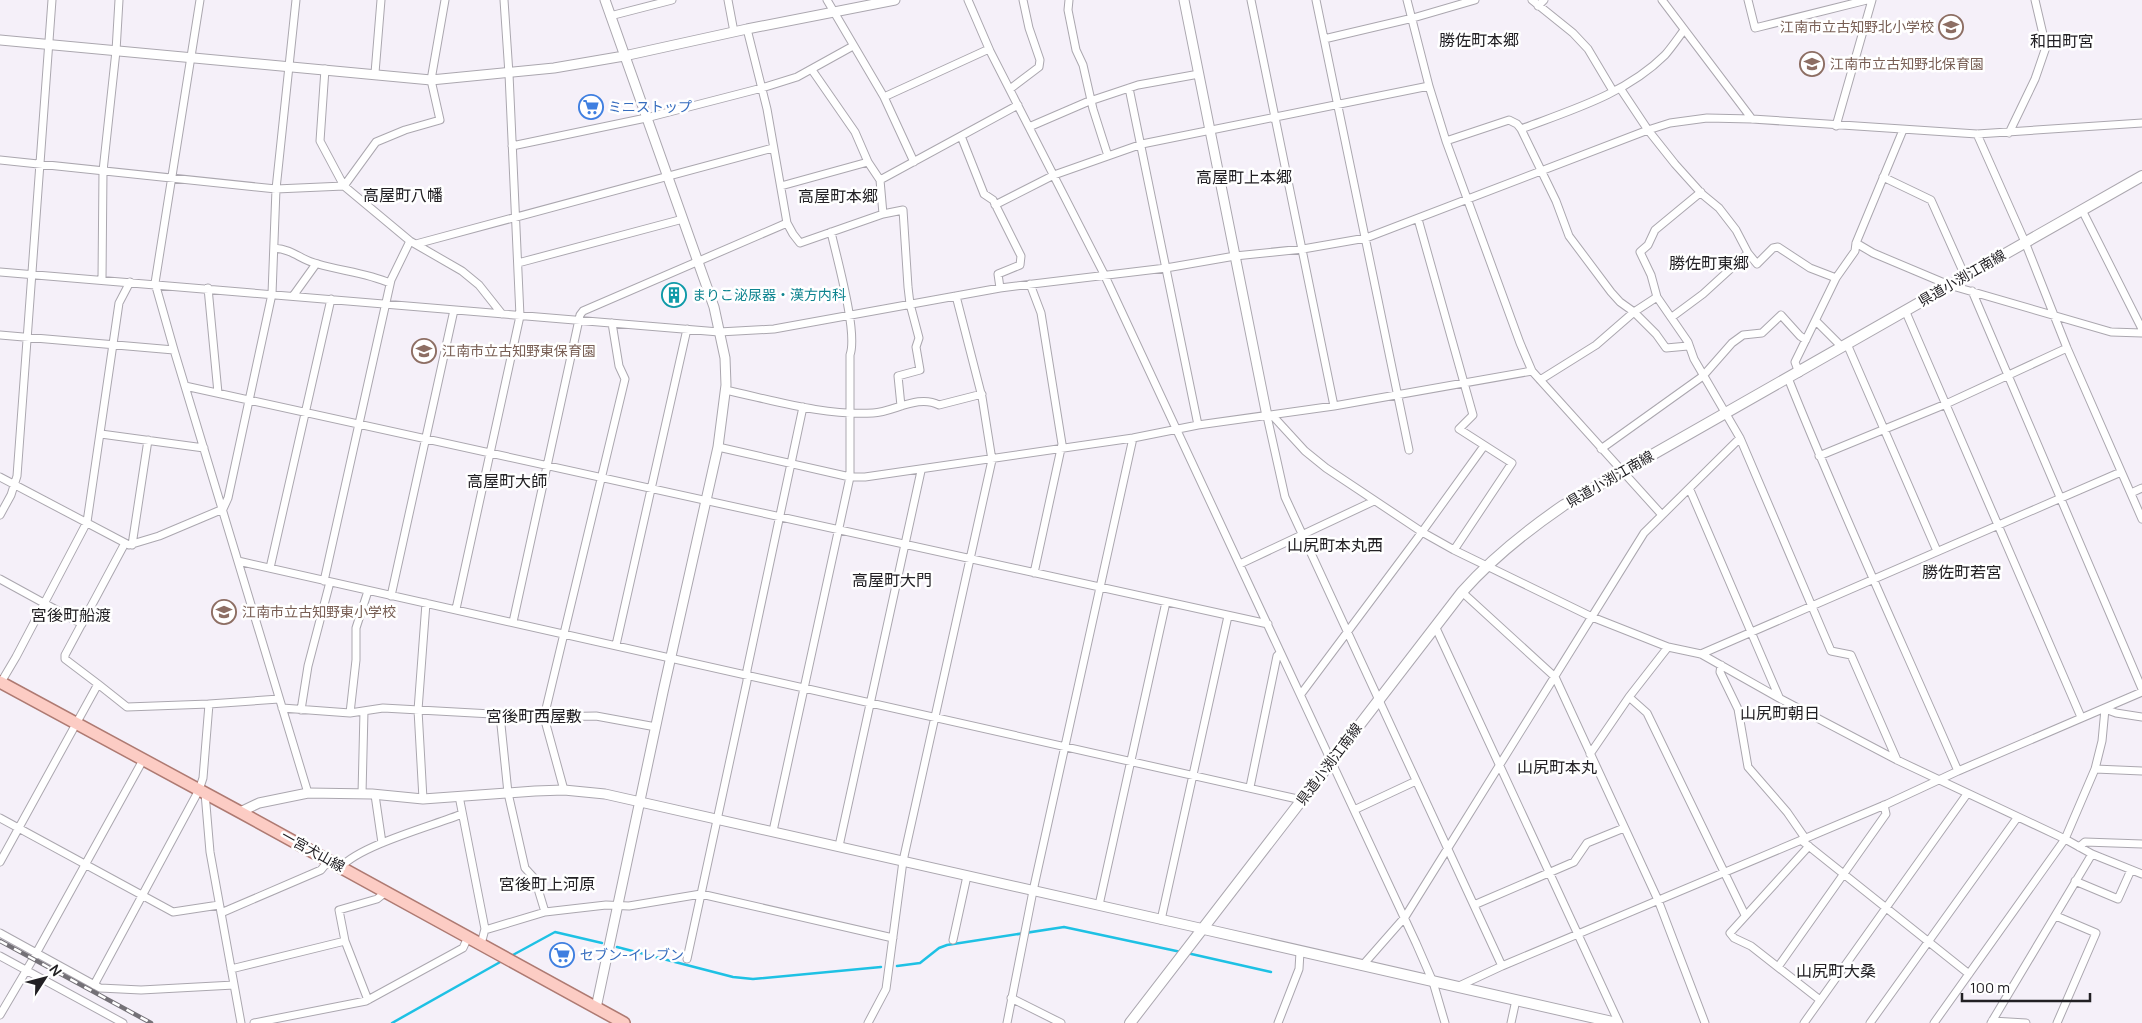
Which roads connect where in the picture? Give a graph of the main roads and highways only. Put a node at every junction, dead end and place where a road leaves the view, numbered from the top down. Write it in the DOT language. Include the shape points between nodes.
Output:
graph roads {
  1 [pos="2142,176"];
  2 [pos="0,683"];
  3 [pos="1204,929"];
  4 [pos="624,1023"];
  5 [pos="1130,1023"];
  6 [pos="1618,1023"];
  1 -- 3 [label="main road, 県道小渕江南線" via="1564,505 1534,526 1485,566 1462,592"];
  2 -- 4 [label="main road, 一宮犬山線"];
  3 -- 5 [label="main road, 県道小渕江南線"];
  3 -- 6 [label="main road"];
}
